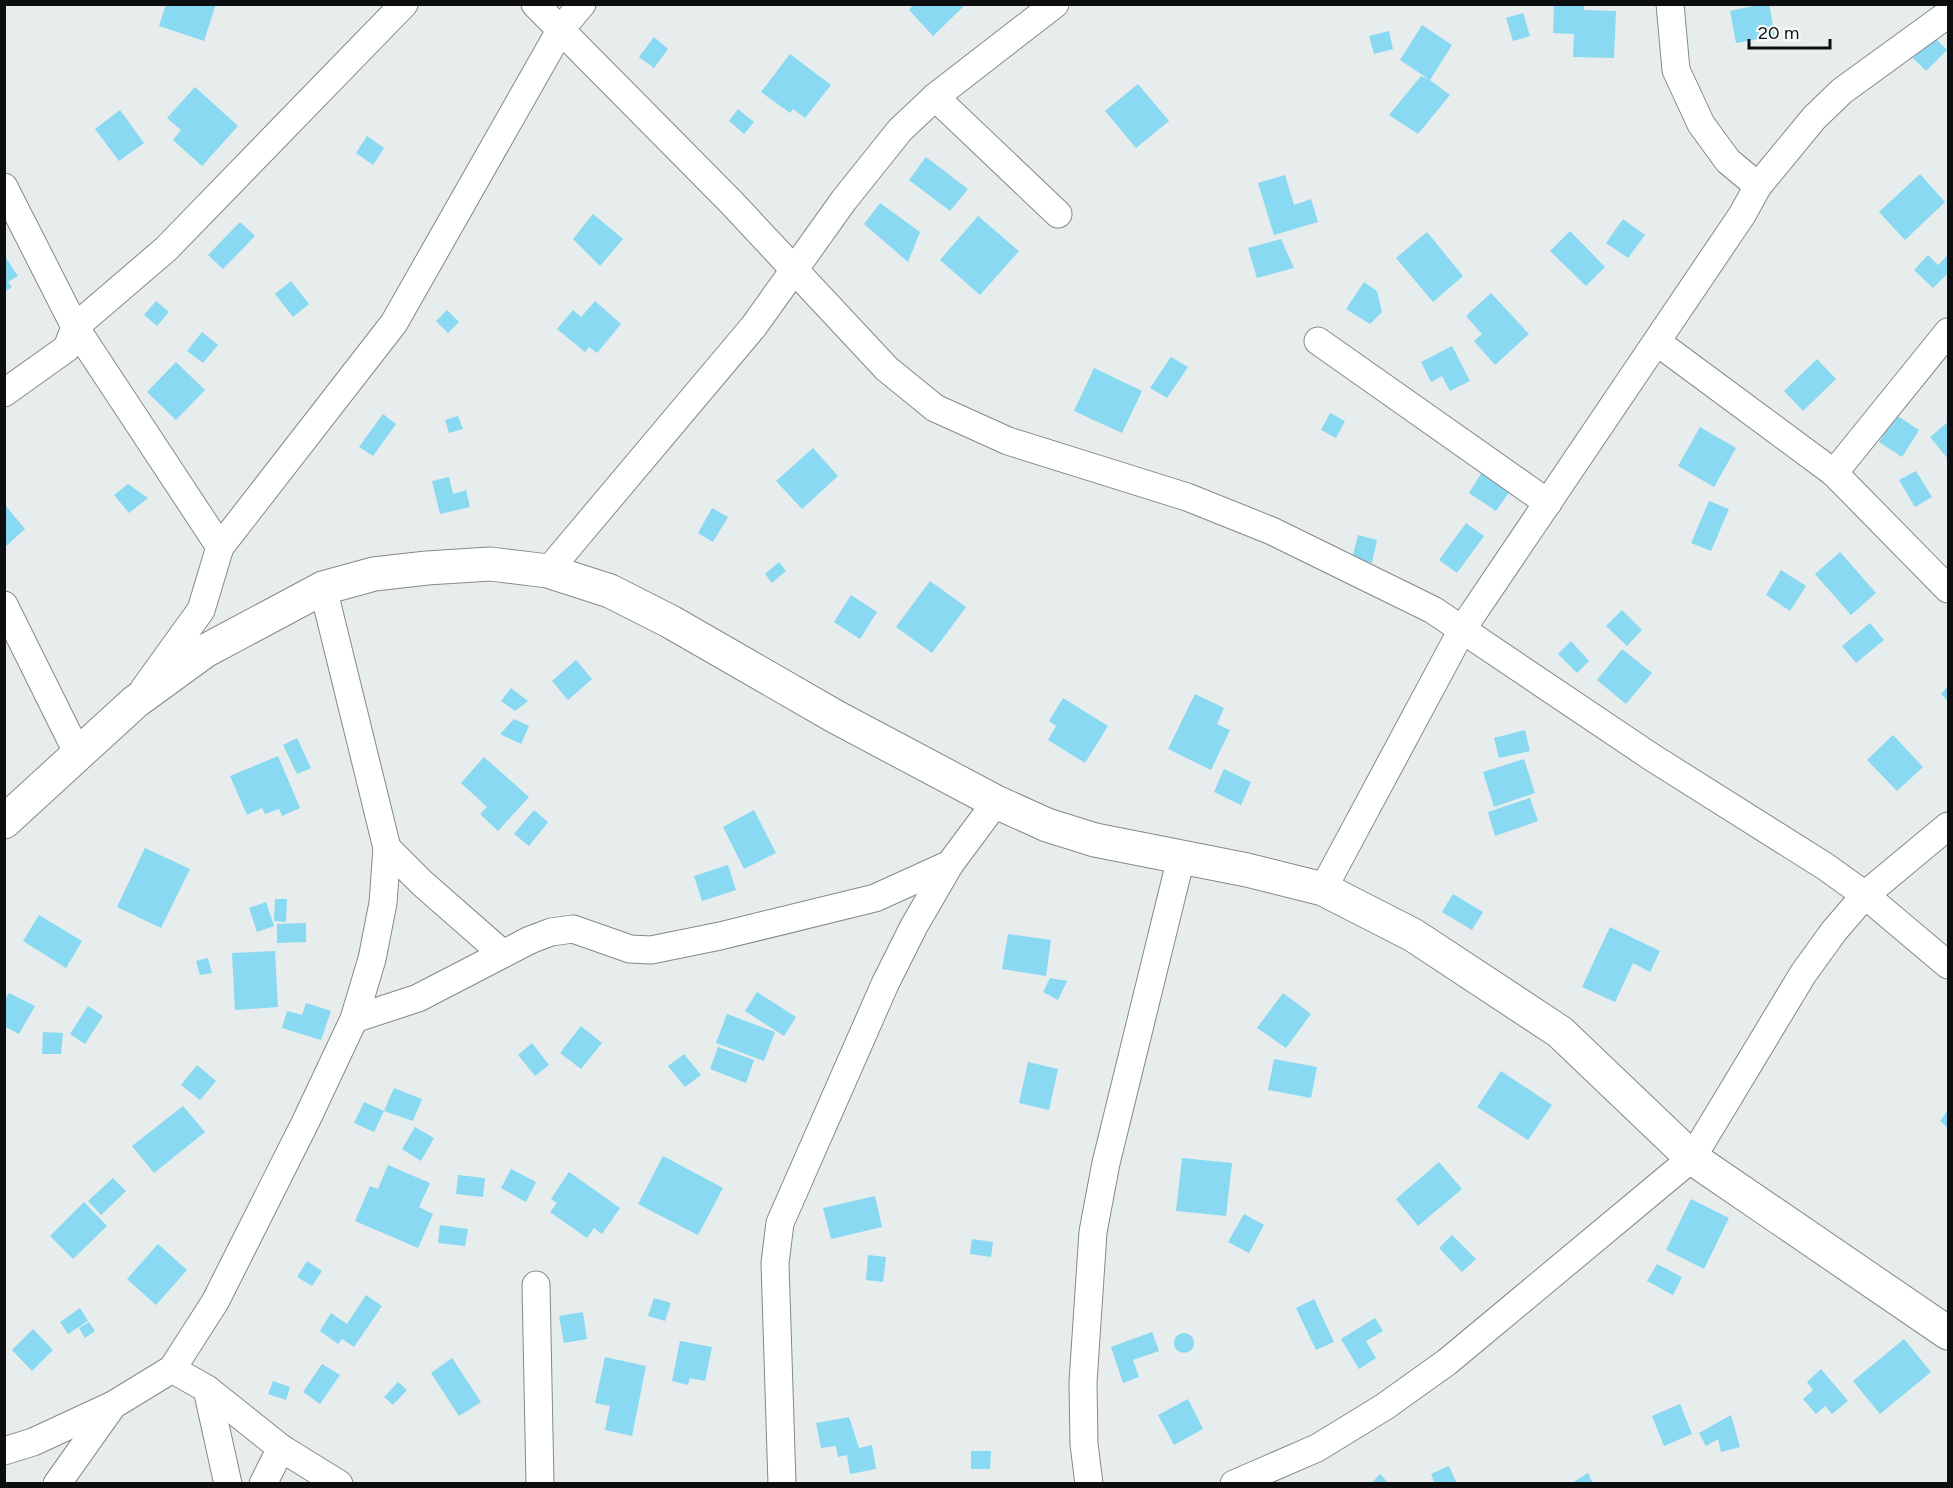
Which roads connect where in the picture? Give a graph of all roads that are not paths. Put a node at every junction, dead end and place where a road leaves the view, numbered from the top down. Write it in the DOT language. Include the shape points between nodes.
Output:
graph roads {
  1 [pos="404,4"];
  2 [pos="534,4"];
  3 [pos="582,4"];
  4 [pos="1055,4"];
  5 [pos="1670,4"];
  6 [pos="1948,14"];
  7 [pos="561,29"];
  8 [pos="935,97"];
  9 [pos="1758,186"];
  10 [pos="4,187"];
  11 [pos="1058,214"];
  12 [pos="794,271"];
  13 [pos="75,327"];
  14 [pos="1948,332"];
  15 [pos="1318,341"];
  16 [pos="1657,342"];
  17 [pos="4,393"];
  18 [pos="1834,473"];
  19 [pos="1548,503"];
  20 [pos="220,546"];
  21 [pos="548,571"];
  22 [pos="323,588"];
  23 [pos="1948,589"];
  24 [pos="4,605"];
  25 [pos="1463,628"];
  26 [pos="135,702"];
  27 [pos="78,754"];
  28 [pos="996,802"];
  29 [pos="4,822"];
  30 [pos="1948,826"];
  31 [pos="387,848"];
  32 [pos="1180,858"];
  33 [pos="950,864"];
  34 [pos="1323,889"];
  35 [pos="1865,895"];
  36 [pos="503,954"];
  37 [pos="1948,965"];
  38 [pos="354,1019"];
  39 [pos="1692,1158"];
  40 [pos="536,1285"];
  41 [pos="1948,1333"];
  42 [pos="172,1369"];
  43 [pos="207,1389"];
  44 [pos="114,1406"];
  45 [pos="281,1448"];
  46 [pos="4,1451"];
  47 [pos="57,1484"];
  48 [pos="228,1484"];
  49 [pos="263,1484"];
  50 [pos="339,1484"];
  51 [pos="540,1484"];
  52 [pos="782,1484"];
  53 [pos="1089,1484"];
  54 [pos="1234,1484"];
  1 -- 13 [label="street" via="166,249"];
  2 -- 7 [label="street"];
  3 -- 7 [label="street"];
  4 -- 8 [label="street"];
  5 -- 9 [label="street" via="1676,70 1701,124 1728,161"];
  6 -- 9 [label="street" via="1842,91 1814,118"];
  7 -- 12 [label="street"];
  7 -- 20 [label="street" via="394,323"];
  8 -- 11 [label="street"];
  8 -- 12 [label="street" via="900,130"];
  9 -- 16 [label="street"];
  10 -- 13 [label="street"];
  12 -- 21 [label="street" via="754,326"];
  12 -- 25 [label="street" via="887,369 935,408 1008,441 1187,497 1272,531 1394,589"];
  13 -- 17 [label="street" via="68,348"];
  13 -- 20 [label="street"];
  14 -- 18 [label="street"];
  15 -- 19 [label="street"];
  16 -- 18 [label="street"];
  16 -- 19 [label="street"];
  18 -- 23 [label="street"];
  19 -- 25 [label="street"];
  20 -- 26 [label="street" via="201,610"];
  21 -- 22 [label="street" via="489,564 427,568 374,574"];
  21 -- 28 [label="street" via="610,591 671,622 836,717"];
  22 -- 26 [label="street" via="205,651"];
  22 -- 31 [label="street"];
  24 -- 27 [label="street"];
  25 -- 34 [label="street"];
  25 -- 35 [label="street" via="1650,756"];
  26 -- 27 [label="street"];
  27 -- 29 [label="street"];
  28 -- 32 [label="street" via="1047,825 1095,840"];
  28 -- 33 [label="street"];
  30 -- 35 [label="street"];
  31 -- 36 [label="street"];
  31 -- 38 [label="street" via="381,914"];
  32 -- 34 [label="street"];
  32 -- 53 [label="street" via="1093,1232 1083,1382"];
  33 -- 36 [label="street" via="875,897 651,950 630,949 573,929 551,932"];
  33 -- 52 [label="street" via="885,984 780,1223 775,1263"];
  34 -- 39 [label="street" via="1413,935 1560,1032"];
  35 -- 37 [label="street"];
  35 -- 39 [label="street" via="1803,974"];
  36 -- 38 [label="street" via="418,998"];
  38 -- 42 [label="street" via="216,1302"];
  39 -- 41 [label="street"];
  39 -- 54 [label="street" via="1447,1362 1384,1407 1317,1449"];
  40 -- 51 [label="street"];
  42 -- 43 [label="street"];
  42 -- 44 [label="street"];
  43 -- 45 [label="street"];
  43 -- 48 [label="street"];
  44 -- 46 [label="street"];
  44 -- 47 [label="street"];
  45 -- 49 [label="street"];
  45 -- 50 [label="street"];
}
